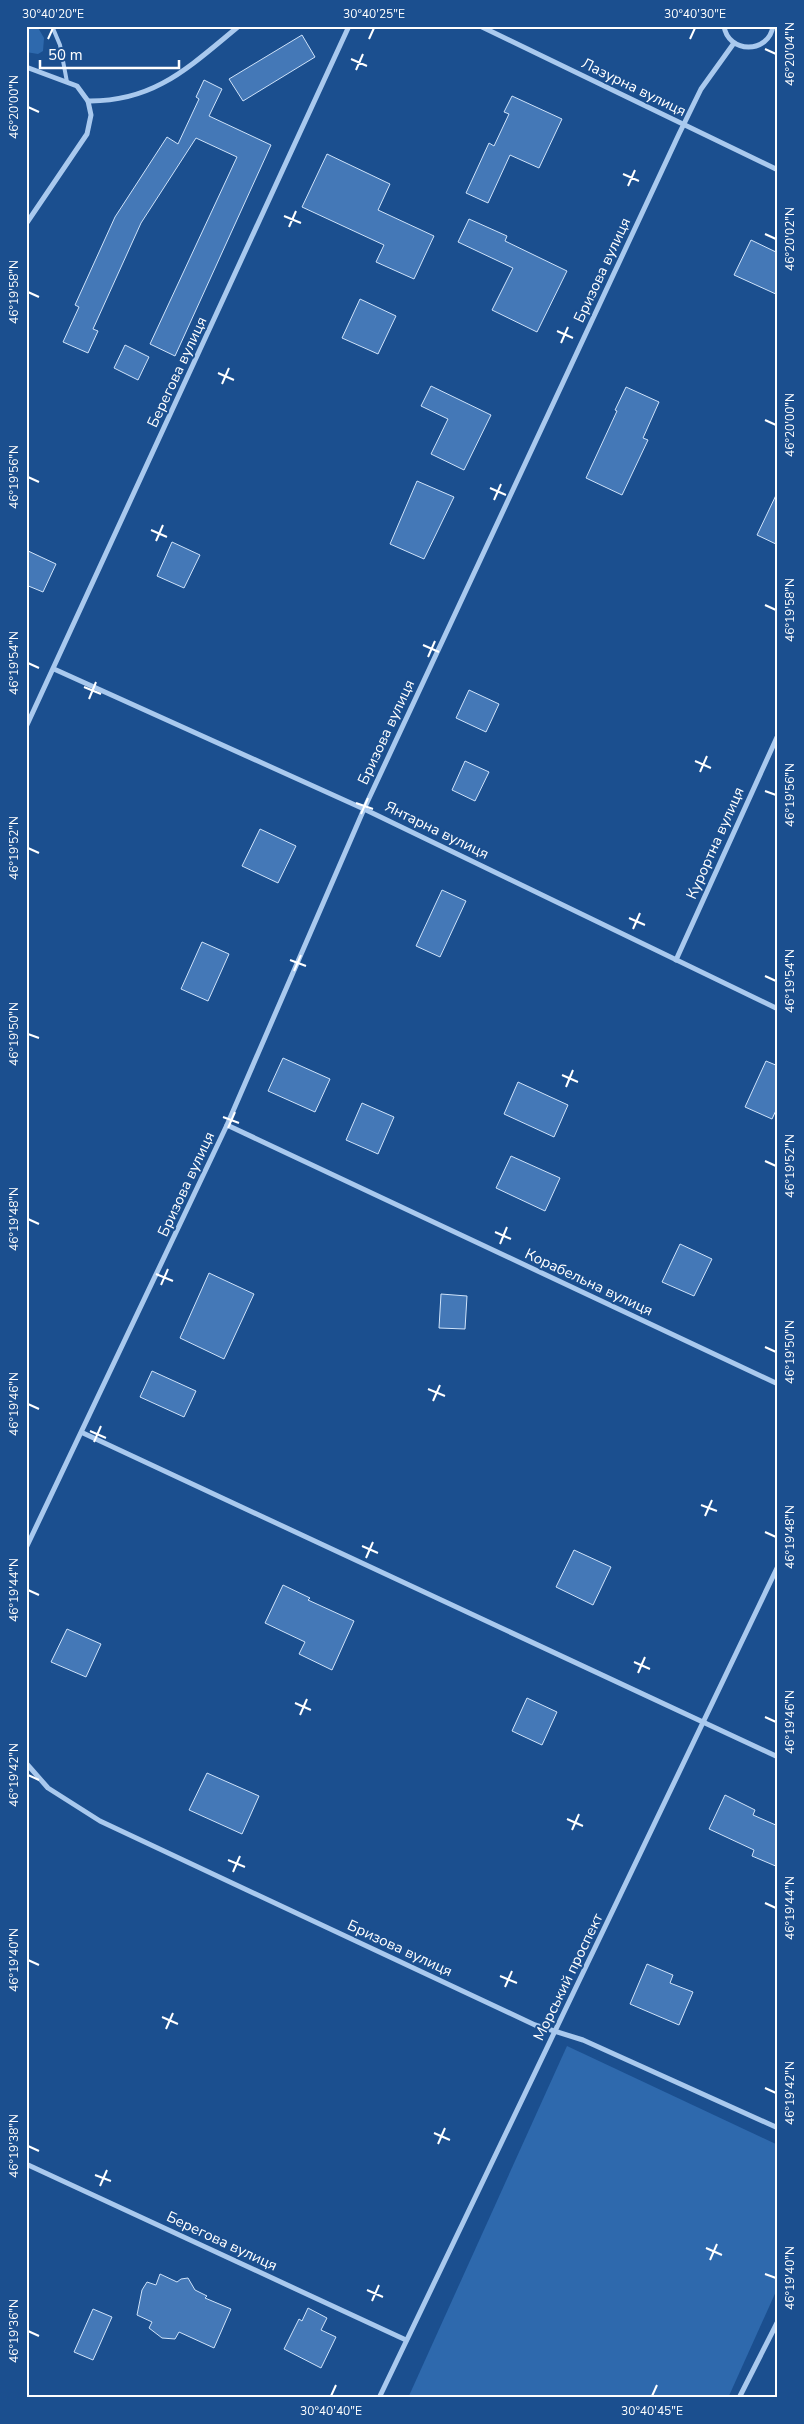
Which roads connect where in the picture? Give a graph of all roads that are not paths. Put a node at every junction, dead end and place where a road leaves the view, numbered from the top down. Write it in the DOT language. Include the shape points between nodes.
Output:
graph roads {
  1 [pos="52,26"];
  2 [pos="239,26"];
  3 [pos="350,26"];
  4 [pos="480,26"];
  5 [pos="724,26"];
  6 [pos="774,29"];
  7 [pos="734,43"];
  8 [pos="26,67"];
  9 [pos="66,82"];
  10 [pos="88,100"];
  11 [pos="683,125"];
  12 [pos="778,170"];
  13 [pos="26,224"];
  14 [pos="54,669"];
  15 [pos="26,727"];
  16 [pos="778,736"];
  17 [pos="364,808"];
  18 [pos="676,960"];
  19 [pos="778,1010"];
  20 [pos="227,1125"];
  21 [pos="778,1384"];
  22 [pos="83,1433"];
  23 [pos="26,1548"];
  24 [pos="778,1566"];
  25 [pos="704,1722"];
  26 [pos="778,1757"];
  27 [pos="26,1763"];
  28 [pos="556,2031"];
  29 [pos="778,2128"];
  30 [pos="26,2164"];
  31 [pos="778,2321"];
  32 [pos="406,2340"];
  33 [pos="380,2398"];
  34 [pos="739,2398"];
  1 -- 9 [label="lane" via="60,45"];
  2 -- 10 [label="street" via="177,77 141,94 111,101"];
  3 -- 14 [label="street, Берегова вулиця"];
  4 -- 11 [label="street, Лазурна вулиця"];
  5 -- 7 [label="street"];
  6 -- 7 [label="street" via="769,38 756,46 749,48"];
  7 -- 11 [label="street, Бризова вулиця" via="701,89"];
  8 -- 9 [label="street"];
  9 -- 10 [label="street" via="77,86"];
  10 -- 13 [label="street" via="91,115 87,134"];
  11 -- 12 [label="street, Лазурна вулиця"];
  11 -- 17 [label="street, Бризова вулиця"];
  14 -- 15 [label="street, Берегова вулиця"];
  14 -- 17 [label="street, Янтарна вулиця"];
  16 -- 18 [label="street, Курортна вулиця"];
  17 -- 18 [label="street, Янтарна вулиця"];
  17 -- 20 [label="street, Бризова вулиця"];
  18 -- 19 [label="street, Янтарна вулиця"];
  20 -- 21 [label="street, Корабельна вулиця"];
  20 -- 22 [label="street, Бризова вулиця"];
  22 -- 23 [label="street, Бризова вулиця"];
  22 -- 25 [label="street"];
  24 -- 25 [label="street, Морський проспект"];
  25 -- 26 [label="street"];
  25 -- 28 [label="street, Морський проспект"];
  27 -- 28 [label="street, Бризова вулиця" via="48,1788 100,1821 535,2025"];
  28 -- 29 [label="street, Бризова вулиця" via="583,2040"];
  28 -- 32 [label="street, Морський проспект"];
  30 -- 32 [label="street, Берегова вулиця"];
  31 -- 34 [label="street"];
  32 -- 33 [label="street, Морський проспект"];
}
